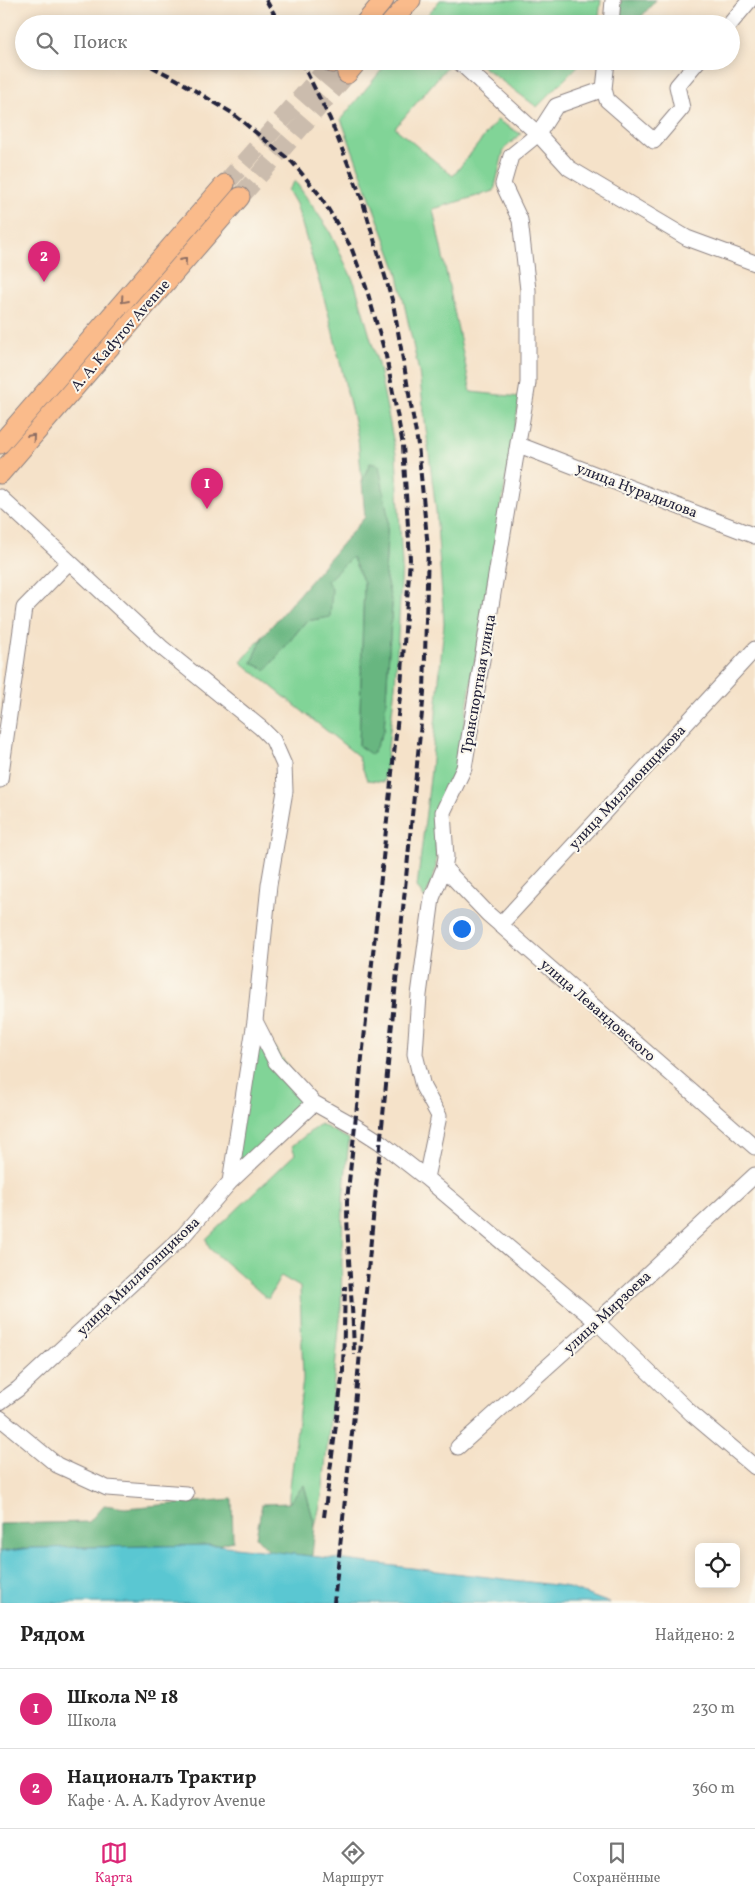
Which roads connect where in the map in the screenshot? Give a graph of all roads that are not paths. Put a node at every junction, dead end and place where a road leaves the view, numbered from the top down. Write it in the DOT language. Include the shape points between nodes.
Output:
graph roads {
  1 [pos="384,0"];
  2 [pos="410,0"];
  3 [pos="613,0"];
  4 [pos="750,0"];
  5 [pos="372,15"];
  6 [pos="398,15"];
  7 [pos="612,15"];
  8 [pos="738,15"];
  9 [pos="468,70"];
  10 [pos="606,70"];
  11 [pos="690,70"];
  12 [pos="604,89"];
  13 [pos="538,134"];
  14 [pos="225,184"];
  15 [pos="240,197"];
  16 [pos="755,262"];
  17 [pos="0,444"];
  18 [pos="519,445"];
  19 [pos="0,474"];
  20 [pos="0,496"];
  21 [pos="755,536"];
  22 [pos="69,562"];
  23 [pos="755,649"];
  24 [pos="0,780"];
  25 [pos="444,868"];
  26 [pos="500,925"];
  27 [pos="255,1021"];
  28 [pos="314,1104"];
  29 [pos="755,1147"];
  30 [pos="755,1175"];
  31 [pos="426,1178"];
  32 [pos="230,1182"];
  33 [pos="597,1322"];
  34 [pos="0,1402"];
  35 [pos="0,1418"];
  36 [pos="458,1447"];
  37 [pos="755,1467"];
  38 [pos="186,1494"];
  1 -- 5 [label="main road"];
  2 -- 6 [label="main road"];
  3 -- 7 [label="street"];
  4 -- 8 [label="street"];
  9 -- 13 [label="street"];
  10 -- 12 [label="street"];
  11 -- 12 [label="street" via="677,86 682,108 654,141 607,100"];
  12 -- 13 [label="street" via="556,106"];
  13 -- 16 [label="street" via="569,168 654,219 687,238"];
  13 -- 18 [label="street, Транспортная улица" via="511,156 503,184 520,220 528,290 528,384"];
  14 -- 17 [label="main road, A. A. Kadyrov Avenue, one-way"];
  19 -- 15 [label="main road, A. A. Kadyrov Avenue, one-way"];
  18 -- 21 [label="street, улица Нурадилова"];
  18 -- 25 [label="street, Транспортная улица" via="464,768 443,812"];
  20 -- 22 [label="street"];
  22 -- 24 [label="street" via="24,608"];
  22 -- 27 [label="street" via="161,646 261,728 273,740 284,766 285,791 269,885"];
  23 -- 26 [label="street, улица Миллионщикова"];
  25 -- 26 [label="street, улица Левандовского"];
  25 -- 31 [label="street, Транспортная улица" via="432,898 418,995 415,1054 423,1087 439,1116"];
  26 -- 29 [label="street, улица Левандовского"];
  27 -- 28 [label="street" via="276,1062"];
  27 -- 32 [label="street"];
  28 -- 31 [label="street" via="380,1142"];
  28 -- 32 [label="street, улица Миллионщикова"];
  30 -- 33 [label="street, улица Мирзоева"];
  31 -- 33 [label="street"];
  32 -- 34 [label="street, улица Миллионщикова" via="184,1236"];
  33 -- 36 [label="street, улица Мирзоева"];
  33 -- 37 [label="street" via="692,1414"];
  35 -- 38 [label="street" via="57,1465 107,1488"];
}
